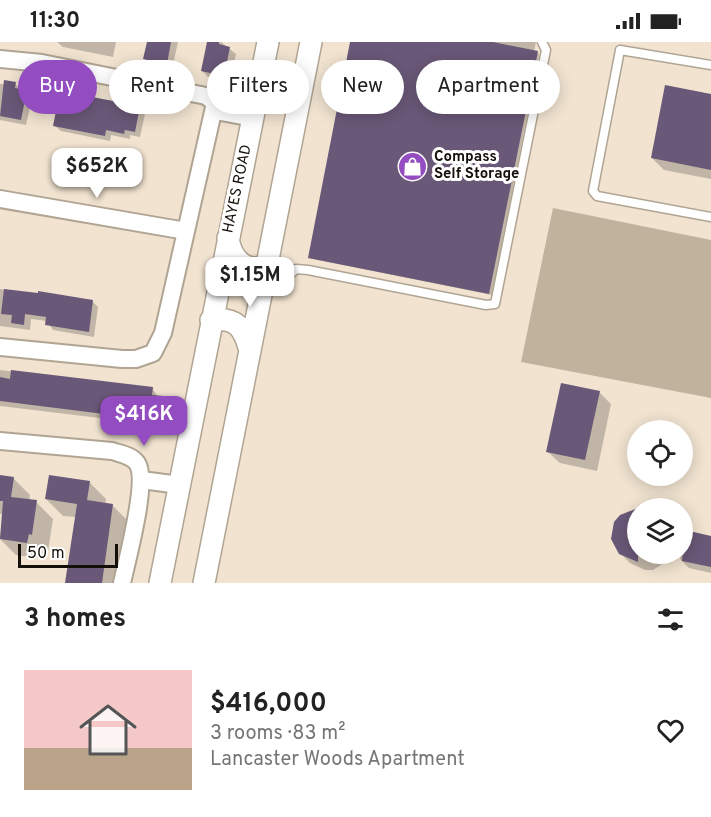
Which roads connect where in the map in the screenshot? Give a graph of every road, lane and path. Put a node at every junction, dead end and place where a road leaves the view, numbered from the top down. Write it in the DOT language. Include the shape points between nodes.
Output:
graph roads {
  1 [pos="268,42"];
  2 [pos="311,42"];
  3 [pos="542,42"];
  4 [pos="0,59"];
  5 [pos="265,60"];
  6 [pos="711,65"];
  7 [pos="207,97"];
  8 [pos="213,114"];
  9 [pos="254,114"];
  10 [pos="0,199"];
  11 [pos="711,217"];
  12 [pos="186,231"];
  13 [pos="228,238"];
  14 [pos="266,269"];
  15 [pos="211,320"];
  16 [pos="0,347"];
  17 [pos="250,352"];
  18 [pos="0,441"];
  19 [pos="142,480"];
  20 [pos="179,485"];
  21 [pos="122,583"];
  22 [pos="160,583"];
  23 [pos="204,583"];
  1 -- 5 [label="street, HAYES ROAD"];
  2 -- 14 [label="street"];
  3 -- 14 [label="lane" via="546,50 495,304 308,270 296,269 284,276"];
  4 -- 7 [label="street" via="42,63"];
  6 -- 11 [label="lane" via="620,50 593,191 597,196"];
  8 -- 12 [label="street"];
  9 -- 13 [label="street, HAYES ROAD"];
  10 -- 12 [label="street"];
  12 -- 16 [label="street" via="163,333 159,345 147,357 122,359"];
  13 -- 14 [label="street" via="238,262"];
  13 -- 15 [label="street, HAYES ROAD"];
  14 -- 17 [label="street"];
  15 -- 17 [label="street" via="237,322 246,334"];
  15 -- 20 [label="street, HAYES ROAD"];
  17 -- 23 [label="street"];
  18 -- 19 [label="street" via="128,455 137,463"];
  19 -- 20 [label="street"];
  19 -- 21 [label="street"];
  20 -- 22 [label="street, HAYES ROAD"];
}
